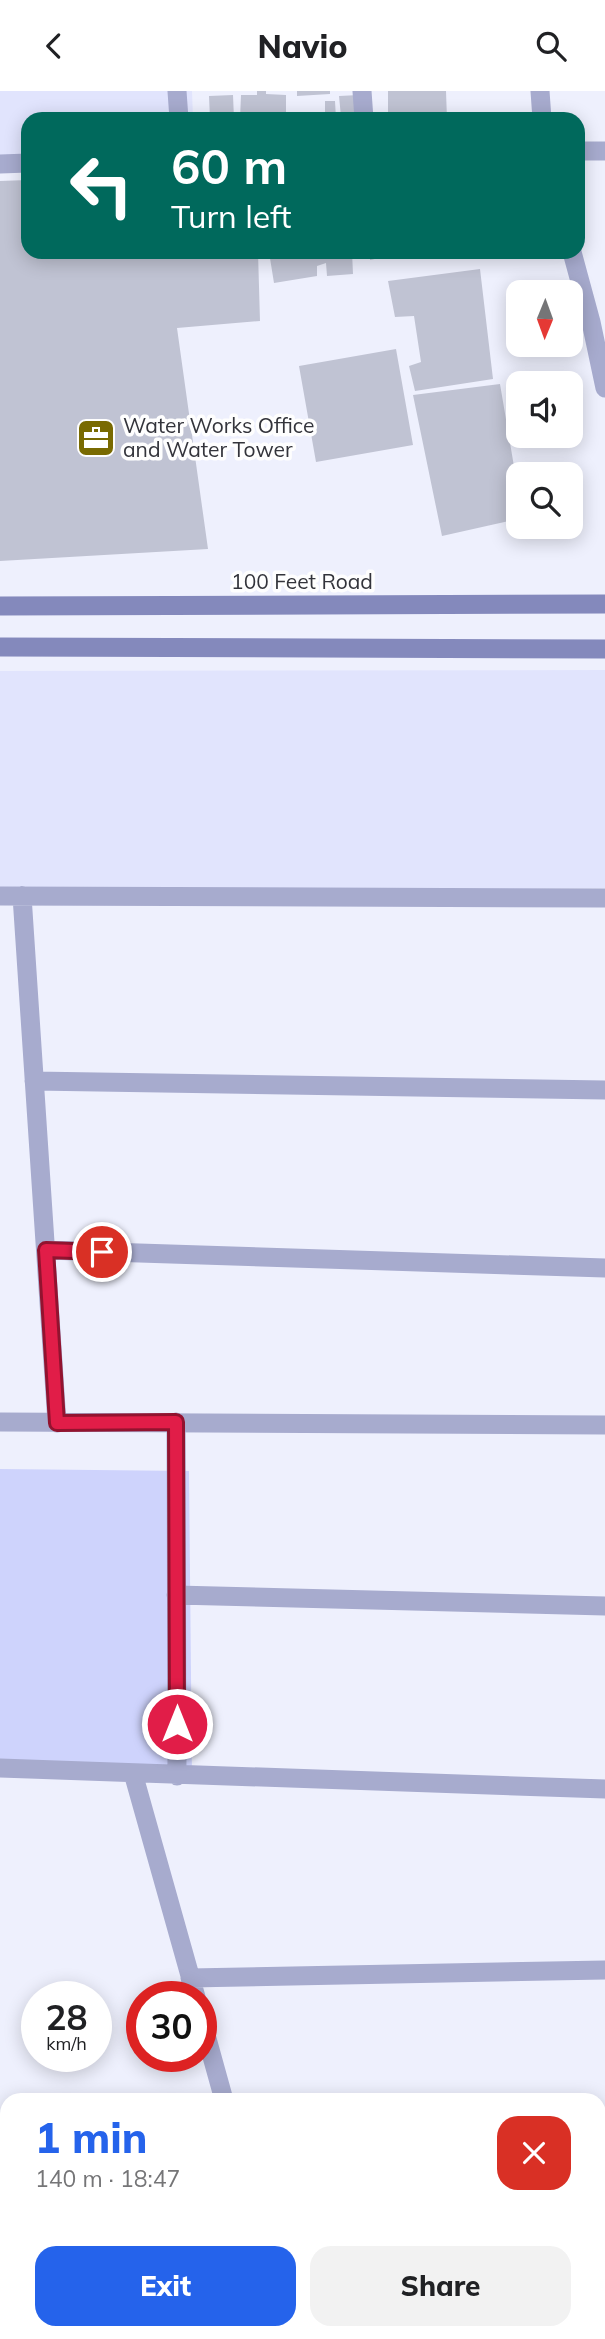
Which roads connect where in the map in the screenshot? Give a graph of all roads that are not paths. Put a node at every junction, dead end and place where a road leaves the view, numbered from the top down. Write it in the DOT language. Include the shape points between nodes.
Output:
graph roads {
  1 [pos="177,91"];
  2 [pos="362,91"];
  3 [pos="540,91"];
  4 [pos="178,112"];
  5 [pos="364,112"];
  6 [pos="541,112"];
  7 [pos="605,151"];
  8 [pos="585,152"];
  9 [pos="21,163"];
  10 [pos="0,164"];
  11 [pos="575,259"];
  12 [pos="598,322"];
  13 [pos="605,388"];
  14 [pos="605,604"];
  15 [pos="0,606"];
  16 [pos="0,647"];
  17 [pos="605,649"];
  18 [pos="0,896"];
  19 [pos="22,896"];
  20 [pos="605,898"];
  21 [pos="34,1081"];
  22 [pos="605,1090"];
  23 [pos="46,1250"];
  24 [pos="605,1268"];
  25 [pos="0,1422"];
  26 [pos="176,1422"];
  27 [pos="57,1423"];
  28 [pos="605,1425"];
  29 [pos="176,1595"];
  30 [pos="605,1606"];
  31 [pos="0,1768"];
  32 [pos="133,1773"];
  33 [pos="177,1776"];
  34 [pos="605,1789"];
  35 [pos="605,1970"];
  36 [pos="191,1981"];
  37 [pos="217,1986"];
  38 [pos="216,2072"];
  39 [pos="222,2093"];
  1 -- 4 [label="street"];
  2 -- 5 [label="street"];
  3 -- 6 [label="street"];
  7 -- 8 [label="street"];
  9 -- 10 [label="street"];
  11 -- 12 [label="street"];
  12 -- 13 [label="street"];
  14 -- 15 [label="main road, 100 Feet Road"];
  16 -- 17 [label="main road"];
  18 -- 19 [label="street"];
  19 -- 20 [label="street"];
  19 -- 21 [label="street"];
  21 -- 22 [label="street"];
  21 -- 23 [label="street"];
  23 -- 24 [label="street"];
  23 -- 27 [label="street"];
  25 -- 27 [label="street"];
  26 -- 27 [label="street"];
  26 -- 28 [label="street"];
  26 -- 29 [label="street"];
  29 -- 30 [label="street"];
  29 -- 33 [label="street"];
  31 -- 32 [label="street"];
  32 -- 33 [label="street"];
  32 -- 36 [label="street"];
  33 -- 34 [label="street"];
  35 -- 37 [label="street"];
  38 -- 39 [label="street"];
}
